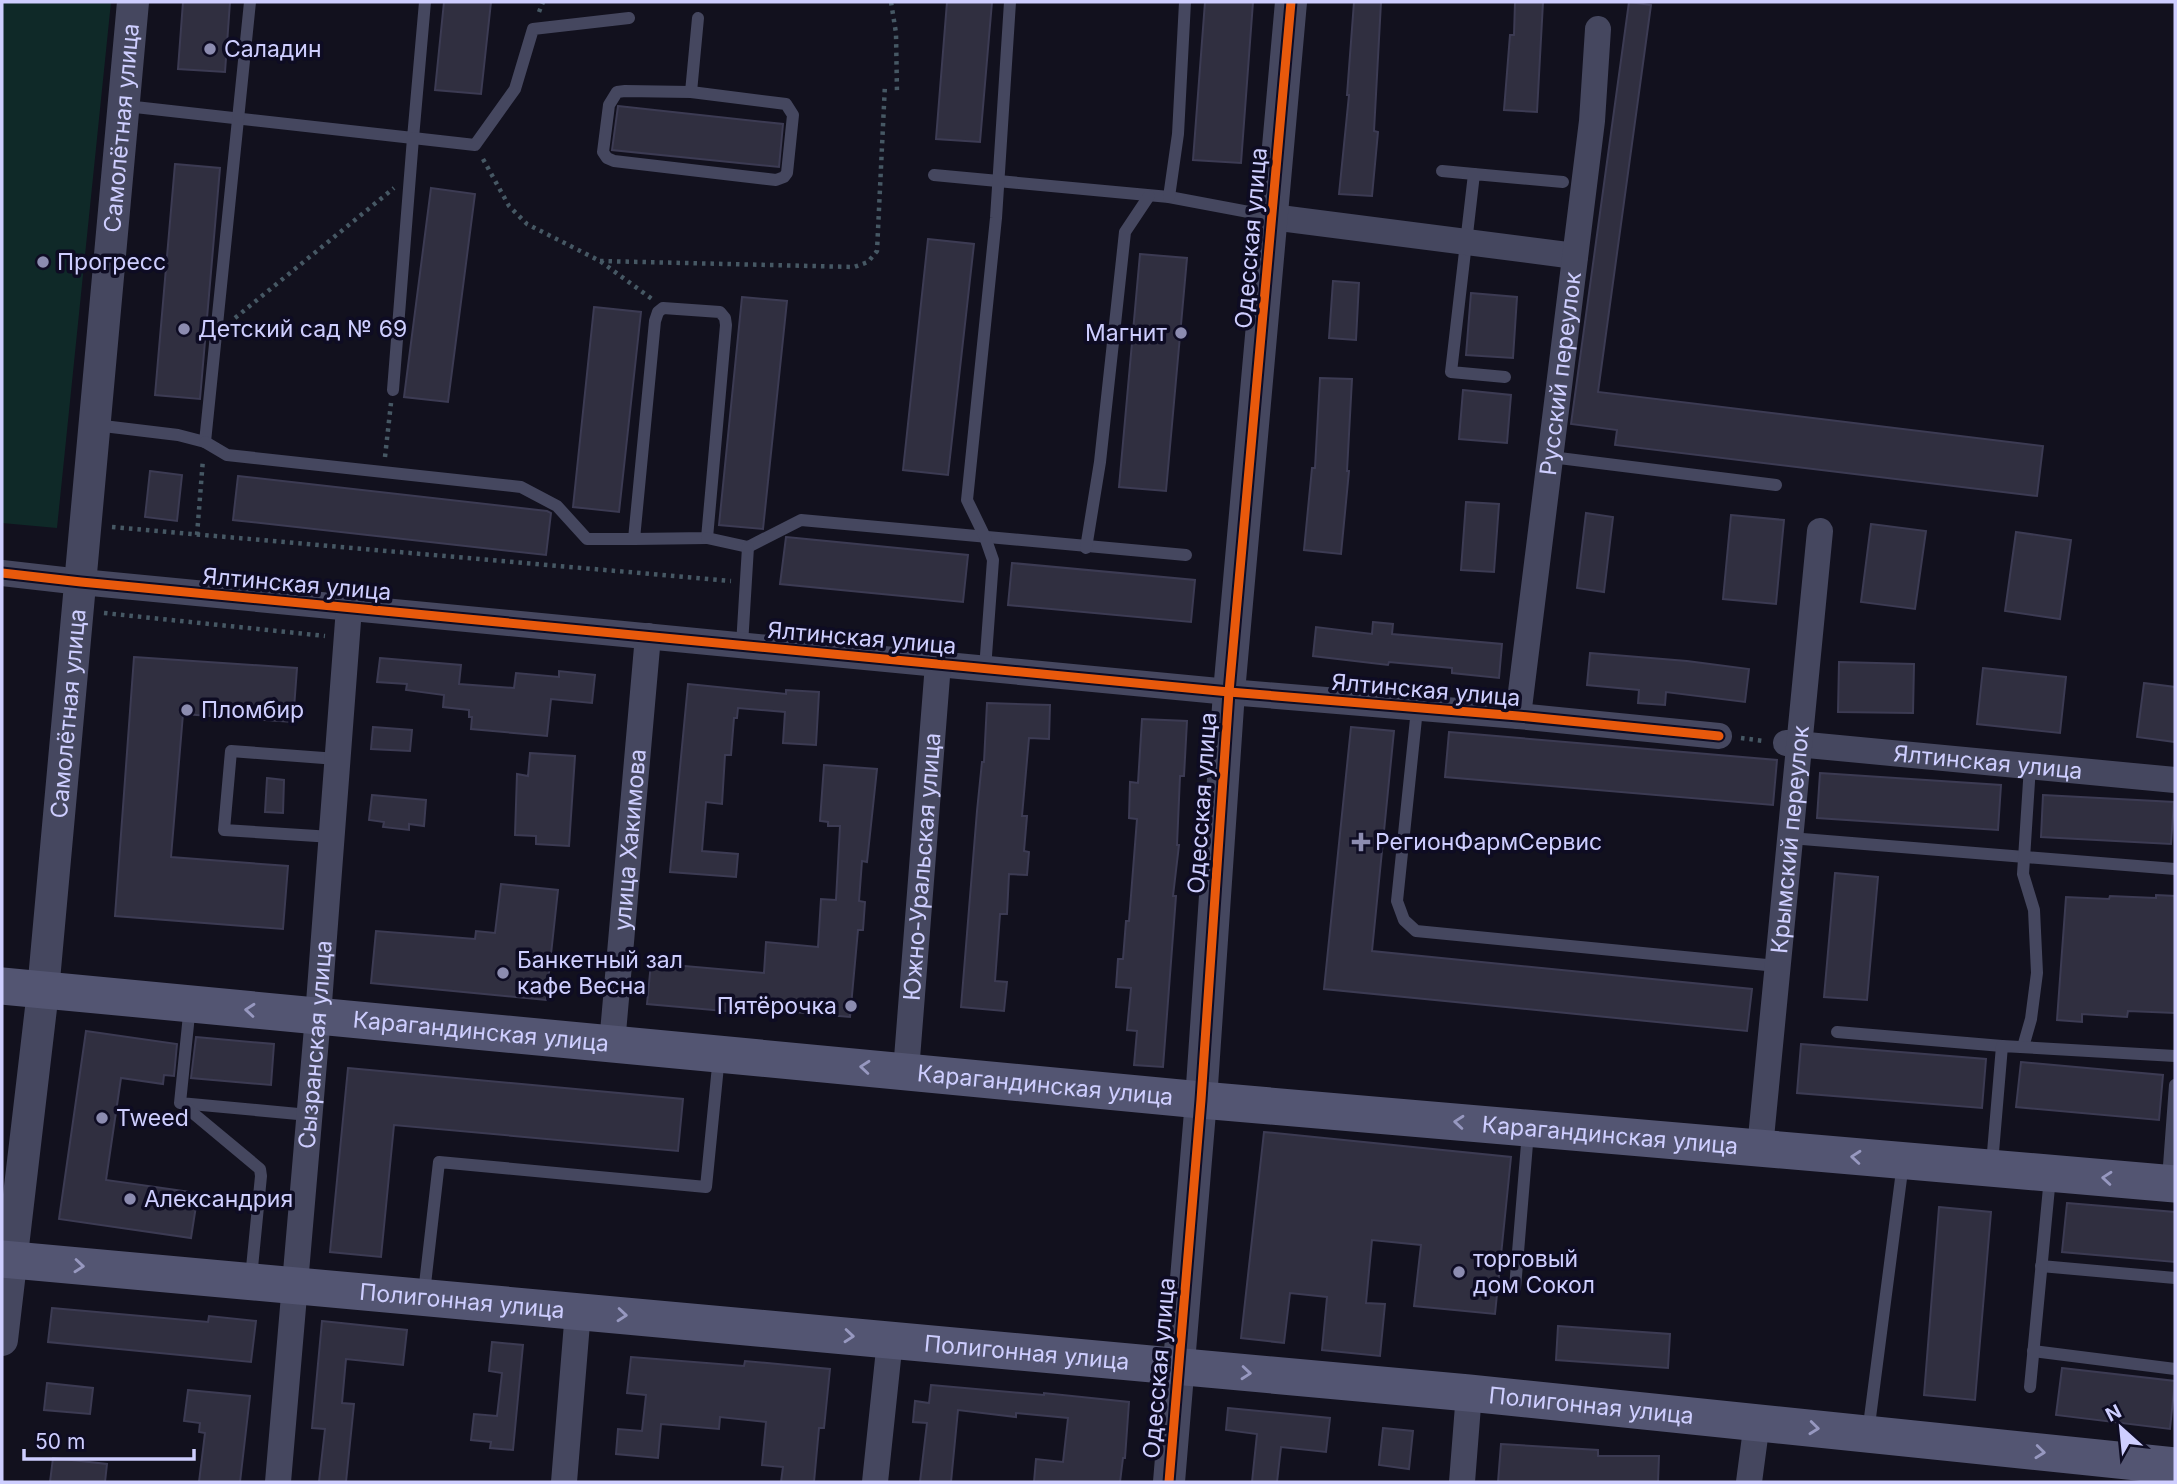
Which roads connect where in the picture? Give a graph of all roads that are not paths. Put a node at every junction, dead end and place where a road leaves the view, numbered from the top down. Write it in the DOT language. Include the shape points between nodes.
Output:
graph roads {
  1 [pos="133,2"];
  2 [pos="250,2"];
  3 [pos="425,2"];
  4 [pos="1010,2"];
  5 [pos="1185,2"];
  6 [pos="1291,2"];
  7 [pos="698,18"];
  8 [pos="629,19"];
  9 [pos="1598,29"];
  10 [pos="691,92"];
  11 [pos="123,106"];
  12 [pos="237,118"];
  13 [pos="414,138"];
  14 [pos="1443,170"];
  15 [pos="1474,174"];
  16 [pos="934,175"];
  17 [pos="998,180"];
  18 [pos="1563,182"];
  19 [pos="1149,196"];
  20 [pos="1169,197"];
  21 [pos="1272,217"];
  22 [pos="1466,241"];
  23 [pos="1576,256"];
  24 [pos="1505,377"];
  25 [pos="393,390"];
  26 [pos="95,425"];
  27 [pos="205,442"];
  28 [pos="1551,457"];
  29 [pos="1776,485"];
  30 [pos="1820,531"];
  31 [pos="985,537"];
  32 [pos="707,538"];
  33 [pos="635,539"];
  34 [pos="748,547"];
  35 [pos="1086,548"];
  36 [pos="1186,555"];
  37 [pos="2,573"];
  38 [pos="80,596"];
  39 [pos="349,608"];
  40 [pos="648,636"];
  41 [pos="742,645"];
  42 [pos="938,664"];
  43 [pos="985,669"];
  44 [pos="1229,692"];
  45 [pos="1417,709"];
  46 [pos="1518,716"];
  47 [pos="1719,736"];
  48 [pos="1792,744"];
  49 [pos="337,759"];
  50 [pos="2030,766"];
  51 [pos="2175,780"];
  52 [pos="332,837"];
  53 [pos="1790,838"];
  54 [pos="2023,857"];
  55 [pos="2175,869"];
  56 [pos="1777,966"];
  57 [pos="2,986"];
  58 [pos="43,991"];
  59 [pos="191,1005"];
  60 [pos="318,1016"];
  61 [pos="1837,1032"];
  62 [pos="612,1044"];
  63 [pos="2002,1046"];
  64 [pos="2023,1047"];
  65 [pos="719,1054"];
  66 [pos="2175,1056"];
  67 [pos="906,1071"];
  68 [pos="2175,1085"];
  69 [pos="1201,1100"];
  70 [pos="188,1109"];
  71 [pos="309,1115"];
  72 [pos="1528,1128"];
  73 [pos="1760,1148"];
  74 [pos="1903,1161"];
  75 [pos="1992,1168"];
  76 [pos="2050,1173"];
  77 [pos="2171,1184"];
  78 [pos="6,1259"];
  79 [pos="2041,1266"];
  80 [pos="2175,1278"];
  81 [pos="251,1282"];
  82 [pos="295,1287"];
  83 [pos="1515,1288"];
  84 [pos="424,1297"];
  85 [pos="578,1311"];
  86 [pos="2,1340"];
  87 [pos="890,1340"];
  88 [pos="2034,1351"];
  89 [pos="1178,1367"];
  90 [pos="2175,1369"];
  91 [pos="2031,1387"];
  92 [pos="1469,1393"];
  93 [pos="1756,1422"];
  94 [pos="1868,1433"];
  95 [pos="2175,1466"];
  96 [pos="278,1482"];
  97 [pos="564,1482"];
  98 [pos="876,1482"];
  99 [pos="1169,1482"];
  100 [pos="1462,1482"];
  101 [pos="1749,1482"];
  1 -- 11 [label="street, Самолётная улица"];
  2 -- 12 [label="lane"];
  3 -- 13 [label="lane"];
  4 -- 17 [label="lane"];
  5 -- 20 [label="lane" via="1178,134"];
  6 -- 21 [label="street, Одесская улица"];
  7 -- 10 [label="lane"];
  8 -- 13 [label="lane" via="533,29 515,89 475,145"];
  9 -- 23 [label="street, Русский переулок"];
  10 -- 10 [label="lane" via="786,104 793,115 784,177 776,180 607,158 603,152 609,105 617,92"];
  11 -- 12 [label="lane"];
  11 -- 26 [label="street, Самолётная улица"];
  12 -- 13 [label="lane"];
  12 -- 27 [label="lane"];
  13 -- 25 [label="lane"];
  14 -- 15 [label="lane"];
  15 -- 18 [label="lane"];
  15 -- 22 [label="lane"];
  16 -- 17 [label="lane"];
  17 -- 19 [label="lane"];
  17 -- 31 [label="lane" via="967,500"];
  19 -- 20 [label="lane"];
  19 -- 35 [label="lane" via="1125,232"];
  20 -- 21 [label="lane"];
  21 -- 22 [label="street"];
  21 -- 44 [label="street, Одесская улица"];
  22 -- 23 [label="street"];
  22 -- 24 [label="lane" via="1451,372"];
  23 -- 28 [label="street, Русский переулок"];
  26 -- 27 [label="lane"];
  26 -- 38 [label="street, Самолётная улица"];
  27 -- 33 [label="lane" via="227,455 521,487 557,506 587,539"];
  28 -- 29 [label="lane"];
  28 -- 46 [label="street, Русский переулок"];
  30 -- 48 [label="street, Крымский переулок"];
  31 -- 34 [label="lane" via="801,520"];
  31 -- 35 [label="lane"];
  31 -- 43 [label="lane" via="993,560"];
  32 -- 33 [label="lane"];
  32 -- 33 [label="lane" via="725,318 720,312 663,308 655,321"];
  32 -- 34 [label="lane"];
  34 -- 41 [label="lane"];
  35 -- 36 [label="lane"];
  37 -- 38 [label="street, Ялтинская улица"];
  38 -- 39 [label="street, Ялтинская улица"];
  38 -- 58 [label="street, Самолётная улица"];
  39 -- 40 [label="street, Ялтинская улица"];
  39 -- 49 [label="street, Сызранская улица"];
  40 -- 41 [label="street, Ялтинская улица"];
  40 -- 62 [label="street, улица Хакимова"];
  41 -- 42 [label="street, Ялтинская улица"];
  42 -- 43 [label="street, Ялтинская улица"];
  42 -- 67 [label="street, Южно-Уральская улица"];
  43 -- 44 [label="street, Ялтинская улица"];
  44 -- 45 [label="street, Ялтинская улица"];
  44 -- 69 [label="street, Одесская улица"];
  45 -- 46 [label="street, Ялтинская улица"];
  45 -- 56 [label="lane" via="1397,901 1404,920 1416,931"];
  46 -- 47 [label="street, Ялтинская улица"];
  48 -- 50 [label="street, Ялтинская улица"];
  48 -- 53 [label="street, Крымский переулок"];
  49 -- 52 [label="street, Сызранская улица"];
  49 -- 52 [label="lane" via="231,751 224,830"];
  50 -- 51 [label="street, Ялтинская улица"];
  50 -- 54 [label="lane"];
  52 -- 60 [label="street, Сызранская улица"];
  53 -- 54 [label="lane"];
  53 -- 56 [label="street, Крымский переулок"];
  54 -- 55 [label="lane"];
  54 -- 64 [label="lane" via="2034,910 2037,974"];
  56 -- 73 [label="street, Крымский переулок"];
  57 -- 58 [label="main road, Карагандинская улица"];
  58 -- 59 [label="main road, Карагандинская улица"];
  58 -- 78 [label="street, Самолётная улица"];
  60 -- 59 [label="main road, Карагандинская улица, one-way"];
  59 -- 71 [label="lane" via="180,1103"];
  60 -- 62 [label="main road, Карагандинская улица"];
  60 -- 71 [label="street, Сызранская улица"];
  61 -- 63 [label="lane"];
  62 -- 65 [label="main road, Карагандинская улица"];
  63 -- 64 [label="lane"];
  63 -- 75 [label="lane"];
  64 -- 66 [label="lane"];
  67 -- 65 [label="main road, Карагандинская улица, one-way"];
  65 -- 84 [label="lane" via="706,1187 439,1162"];
  67 -- 69 [label="main road, Карагандинская улица"];
  68 -- 77 [label="lane"];
  72 -- 69 [label="main road, Карагандинская улица, one-way"];
  69 -- 89 [label="street, Одесская улица"];
  70 -- 81 [label="lane" via="260,1169"];
  71 -- 82 [label="street, Сызранская улица"];
  72 -- 73 [label="main road, Карагандинская улица"];
  72 -- 83 [label="lane"];
  74 -- 73 [label="main road, Карагандинская улица, one-way"];
  74 -- 75 [label="main road, Карагандинская улица"];
  74 -- 94 [label="lane"];
  75 -- 76 [label="main road, Карагандинская улица"];
  77 -- 76 [label="main road, Карагандинская улица, one-way"];
  76 -- 79 [label="lane"];
  78 -- 81 [label="main road, Полигонная улица, one-way"];
  78 -- 86 [label="street, Самолётная улица"];
  79 -- 80 [label="lane"];
  79 -- 88 [label="lane"];
  81 -- 82 [label="main road, Полигонная улица"];
  82 -- 84 [label="main road, Полигонная улица"];
  82 -- 96 [label="street, Сызранская улица"];
  84 -- 85 [label="main road, Полигонная улица"];
  85 -- 87 [label="main road, Полигонная улица, one-way"];
  85 -- 97 [label="street"];
  87 -- 89 [label="main road, Полигонная улица"];
  87 -- 98 [label="street"];
  88 -- 90 [label="lane"];
  88 -- 91 [label="lane"];
  89 -- 92 [label="main road, Полигонная улица, one-way"];
  89 -- 99 [label="street, Одесская улица"];
  92 -- 93 [label="main road, Полигонная улица"];
  92 -- 100 [label="street"];
  93 -- 94 [label="main road, Полигонная улица, one-way"];
  93 -- 101 [label="street"];
  94 -- 95 [label="main road, Полигонная улица, one-way"];
}
